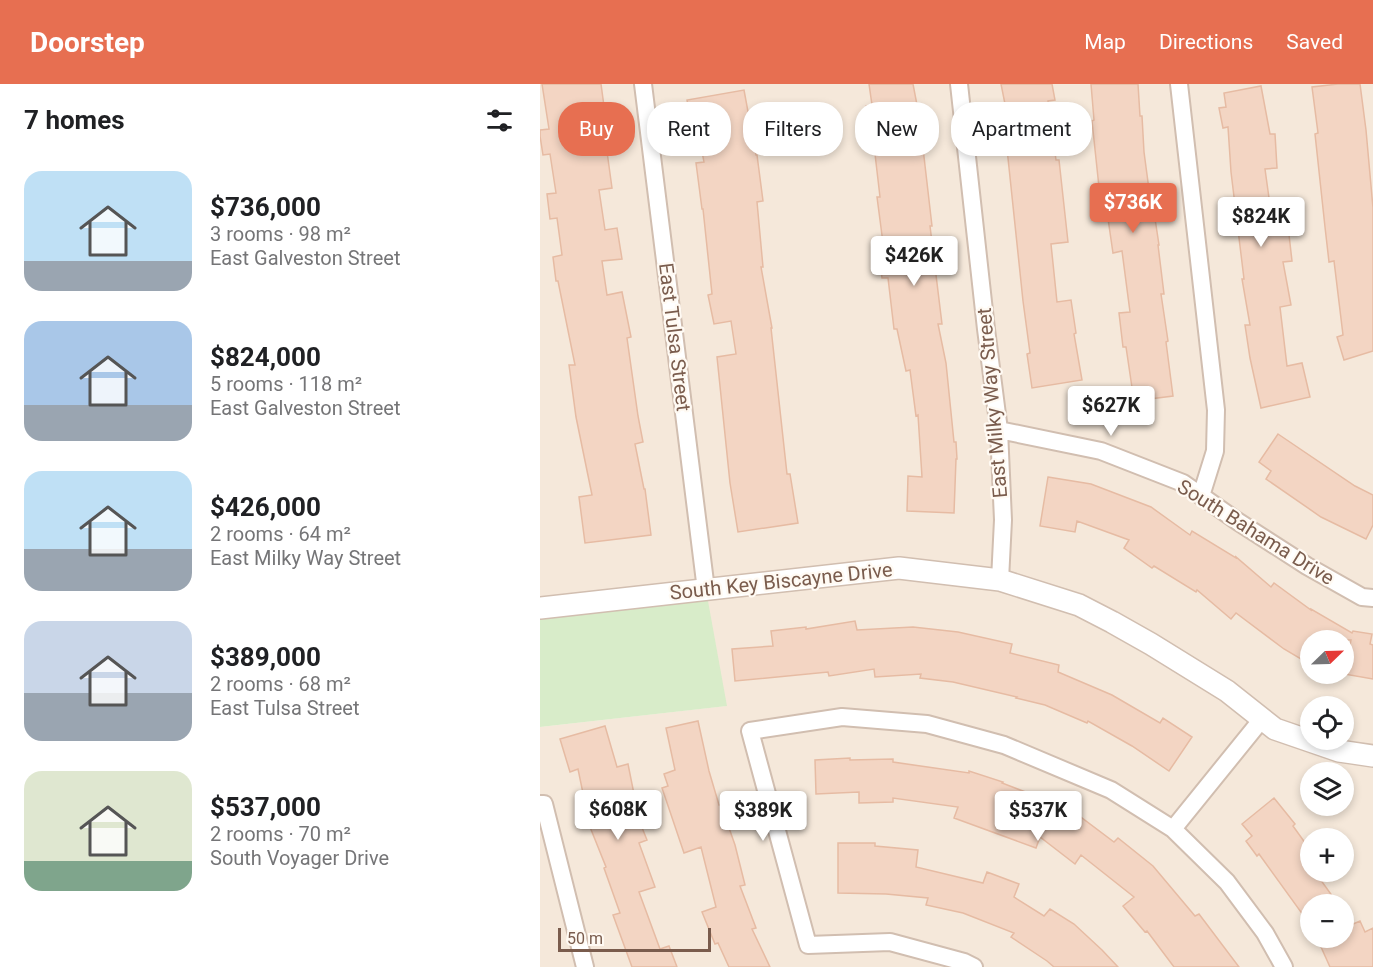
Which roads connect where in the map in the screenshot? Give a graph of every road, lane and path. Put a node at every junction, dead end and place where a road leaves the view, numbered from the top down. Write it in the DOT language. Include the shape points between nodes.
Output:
graph roads {
  1 [pos="643,84"];
  2 [pos="958,84"];
  3 [pos="1179,84"];
  4 [pos="999,430"];
  5 [pos="1201,496"];
  6 [pos="1000,580"];
  7 [pos="706,590"];
  8 [pos="1373,597"];
  9 [pos="540,608"];
  10 [pos="1262,719"];
  11 [pos="1373,756"];
  12 [pos="542,804"];
  13 [pos="1173,829"];
  14 [pos="585,967"];
  15 [pos="974,967"];
  16 [pos="1284,967"];
  1 -- 7 [label="street, East Tulsa Street"];
  2 -- 4 [label="street, East Milky Way Street"];
  3 -- 5 [label="street" via="1216,410 1215,451"];
  4 -- 5 [label="street, South Bahama Drive" via="1101,451 1184,483"];
  4 -- 6 [label="street, East Milky Way Street" via="1003,520"];
  5 -- 8 [label="street, South Bahama Drive" via="1307,566 1362,597"];
  6 -- 7 [label="street, South Key Biscayne Drive" via="899,568"];
  6 -- 10 [label="street, South Key Biscayne Drive" via="1079,604 1227,691"];
  7 -- 9 [label="street, South Key Biscayne Drive"];
  10 -- 11 [label="street, South Key Biscayne Drive" via="1275,729 1339,752"];
  10 -- 13 [label="street"];
  12 -- 14 [label="street"];
  13 -- 15 [label="street" via="1111,790 1004,744 927,724 842,717 750,731 808,945 890,942"];
  13 -- 16 [label="street" via="1227,882 1265,933"];
}
